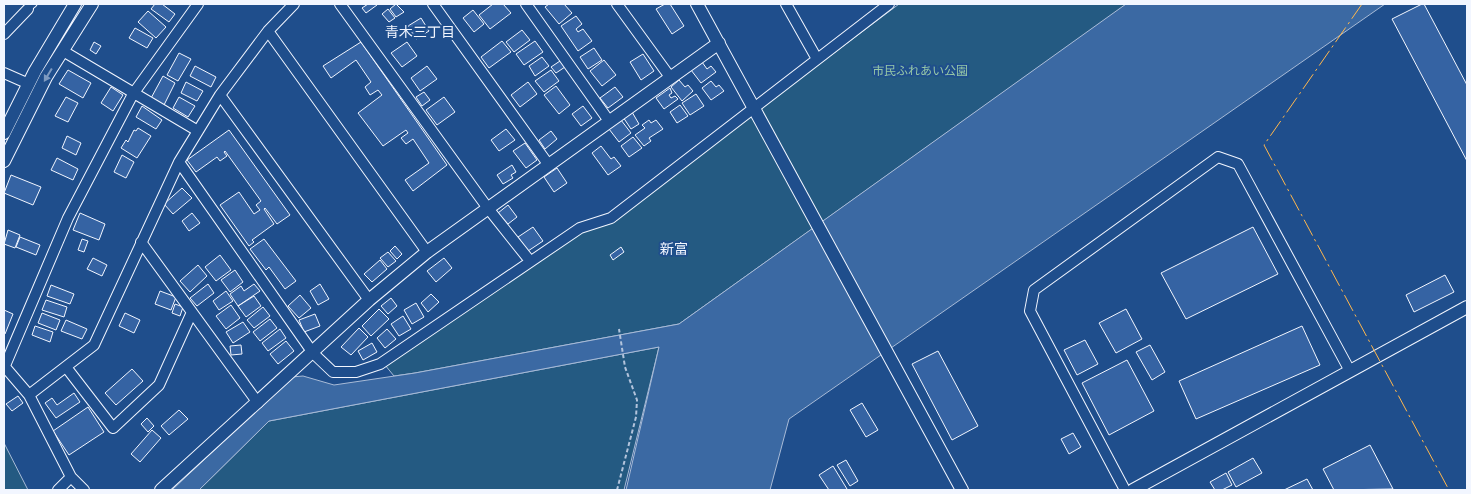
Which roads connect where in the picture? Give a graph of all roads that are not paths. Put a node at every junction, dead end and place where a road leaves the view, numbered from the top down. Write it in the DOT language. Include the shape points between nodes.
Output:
graph roads {
  1 [pos="75,4"];
  2 [pos="92,4"];
  3 [pos="198,4"];
  4 [pos="294,4"];
  5 [pos="340,4"];
  6 [pos="433,4"];
  7 [pos="526,4"];
  8 [pos="617,4"];
  9 [pos="697,4"];
  10 [pos="786,4"];
  11 [pos="889,4"];
  12 [pos="30,6"];
  13 [pos="268,31"];
  14 [pos="4,34"];
  15 [pos="719,43"];
  16 [pos="63,51"];
  17 [pos="816,59"];
  18 [pos="4,73"];
  19 [pos="670,78"];
  20 [pos="29,84"];
  21 [pos="132,94"];
  22 [pos="220,95"];
  23 [pos="754,107"];
  24 [pos="609,121"];
  25 [pos="198,131"];
  26 [pos="4,133"];
  27 [pos="4,161"];
  28 [pos="179,162"];
  29 [pos="548,164"];
  30 [pos="487,207"];
  31 [pos="141,242"];
  32 [pos="427,252"];
  33 [pos="530,261"];
  34 [pos="369,300"];
  35 [pos="1467,307"];
  36 [pos="192,312"];
  37 [pos="313,353"];
  38 [pos="66,367"];
  39 [pos="4,368"];
  40 [pos="1350,371"];
  41 [pos="29,395"];
  42 [pos="258,403"];
  43 [pos="71,477"];
  44 [pos="58,490"];
  45 [pos="84,490"];
  46 [pos="161,490"];
  47 [pos="962,490"];
  48 [pos="1126,490"];
  49 [pos="1133,490"];
  1 -- 20 [label="street"];
  2 -- 16 [label="street"];
  3 -- 21 [label="street"];
  4 -- 13 [label="street"];
  5 -- 30 [label="street"];
  6 -- 29 [label="street"];
  7 -- 24 [label="street"];
  8 -- 19 [label="street"];
  9 -- 15 [label="street"];
  10 -- 17 [label="street"];
  11 -- 17 [label="street"];
  12 -- 14 [label="street"];
  13 -- 22 [label="street"];
  13 -- 32 [label="street"];
  15 -- 19 [label="street"];
  15 -- 23 [label="street"];
  16 -- 21 [label="street"];
  16 -- 27 [label="street, one-way" via="36,96"];
  17 -- 23 [label="street"];
  18 -- 20 [label="street"];
  19 -- 24 [label="street"];
  20 -- 26 [label="street"];
  21 -- 25 [label="street"];
  21 -- 39 [label="street" via="68,218"];
  22 -- 25 [label="street"];
  22 -- 34 [label="street"];
  23 -- 33 [label="street" via="611,218 580,228"];
  23 -- 47 [label="street"];
  24 -- 29 [label="street"];
  25 -- 28 [label="street"];
  28 -- 31 [label="street"];
  28 -- 37 [label="street"];
  29 -- 30 [label="street"];
  30 -- 32 [label="street"];
  30 -- 33 [label="street"];
  31 -- 36 [label="street"];
  31 -- 38 [label="street" via="94,345"];
  32 -- 34 [label="street"];
  33 -- 37 [label="street" via="380,364 356,372 333,372"];
  34 -- 37 [label="street"];
  35 -- 40 [label="street"];
  36 -- 38 [label="street" via="159,384 113,428"];
  36 -- 42 [label="street"];
  37 -- 42 [label="street"];
  38 -- 41 [label="street"];
  39 -- 41 [label="street"];
  40 -- 48 [label="street" via="1238,164 1218,157 1034,290 1030,311"];
  40 -- 49 [label="street"];
  41 -- 43 [label="street"];
  42 -- 46 [label="street"];
  43 -- 44 [label="street"];
  43 -- 45 [label="street"];
}
